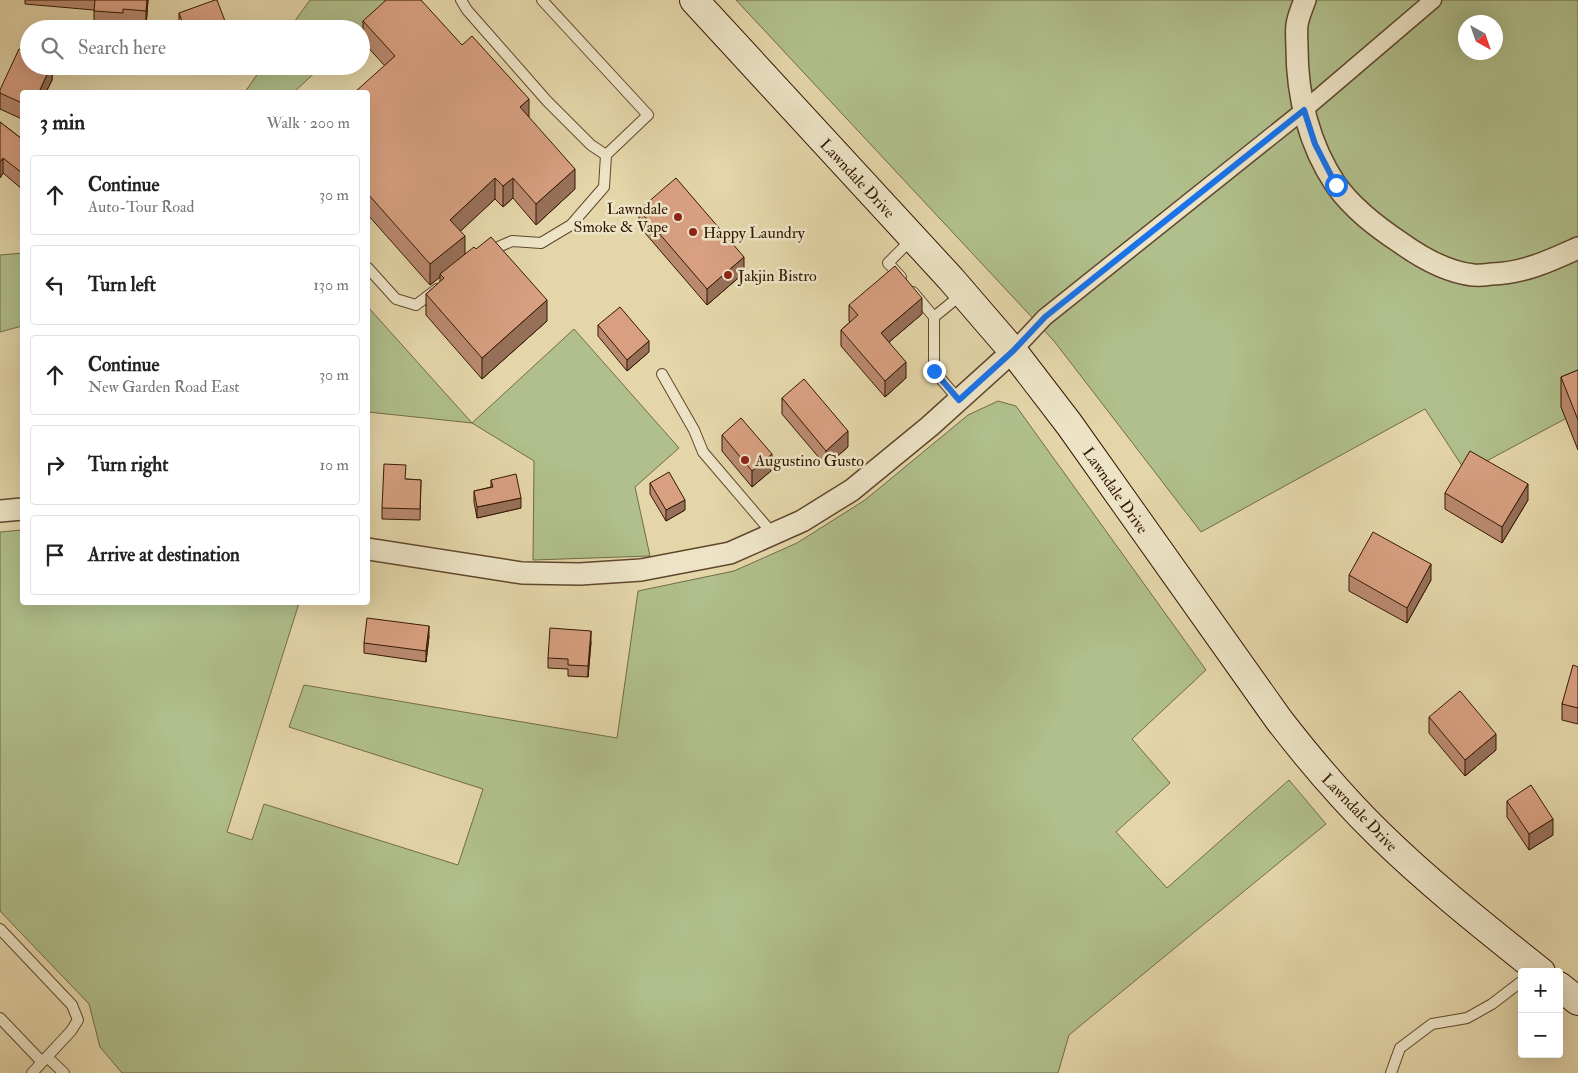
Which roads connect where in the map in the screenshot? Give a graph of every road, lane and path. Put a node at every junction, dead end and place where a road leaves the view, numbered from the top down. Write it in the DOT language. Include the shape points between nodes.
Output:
graph roads {
  1 [pos="461,0"];
  2 [pos="542,0"];
  3 [pos="694,0"];
  4 [pos="1305,0"];
  5 [pos="1433,0"];
  6 [pos="1304,110"];
  7 [pos="606,155"];
  8 [pos="913,238"];
  9 [pos="1578,248"];
  10 [pos="477,256"];
  11 [pos="370,270"];
  12 [pos="443,284"];
  13 [pos="963,293"];
  14 [pos="934,316"];
  15 [pos="1013,351"];
  16 [pos="662,374"];
  17 [pos="959,400"];
  18 [pos="20,509"];
  19 [pos="0,511"];
  20 [pos="773,534"];
  21 [pos="370,549"];
  22 [pos="0,929"];
  23 [pos="1527,968"];
  24 [pos="1518,984"];
  25 [pos="1563,989"];
  26 [pos="1578,1001"];
  27 [pos="0,1018"];
  28 [pos="44,1059"];
  29 [pos="32,1073"];
  30 [pos="64,1073"];
  31 [pos="1391,1073"];
  1 -- 7 [label="lane" via="547,101 591,145"];
  2 -- 7 [label="lane" via="648,115"];
  3 -- 8 [label="main road, Lawndale Drive"];
  4 -- 6 [label="street" via="1297,26 1297,68"];
  5 -- 6 [label="street"];
  6 -- 9 [label="street" via="1315,144 1336,185 1358,210 1416,254 1448,270 1474,275 1507,274 1543,264"];
  6 -- 15 [label="street" via="1045,317"];
  7 -- 10 [label="lane" via="604,187 571,225 542,243 512,241"];
  8 -- 13 [label="main road, Lawndale Drive"];
  8 -- 14 [label="lane" via="888,263"];
  11 -- 12 [label="lane" via="396,299 416,305"];
  13 -- 14 [label="lane"];
  13 -- 15 [label="main road, Lawndale Drive"];
  14 -- 17 [label="lane" via="934,371"];
  15 -- 17 [label="street"];
  15 -- 23 [label="main road, Lawndale Drive" via="1308,757 1347,801 1416,868"];
  16 -- 20 [label="lane" via="703,452"];
  17 -- 20 [label="street" via="852,490 802,521"];
  18 -- 19 [label="street"];
  20 -- 21 [label="street" via="730,553 641,570 580,574 522,573"];
  22 -- 28 [label="lane" via="72,1005 78,1020"];
  24 -- 31 [label="lane" via="1466,1018 1432,1024 1400,1048"];
  25 -- 26 [label="main road"];
  27 -- 28 [label="lane"];
  28 -- 29 [label="lane"];
  28 -- 30 [label="lane"];
}
